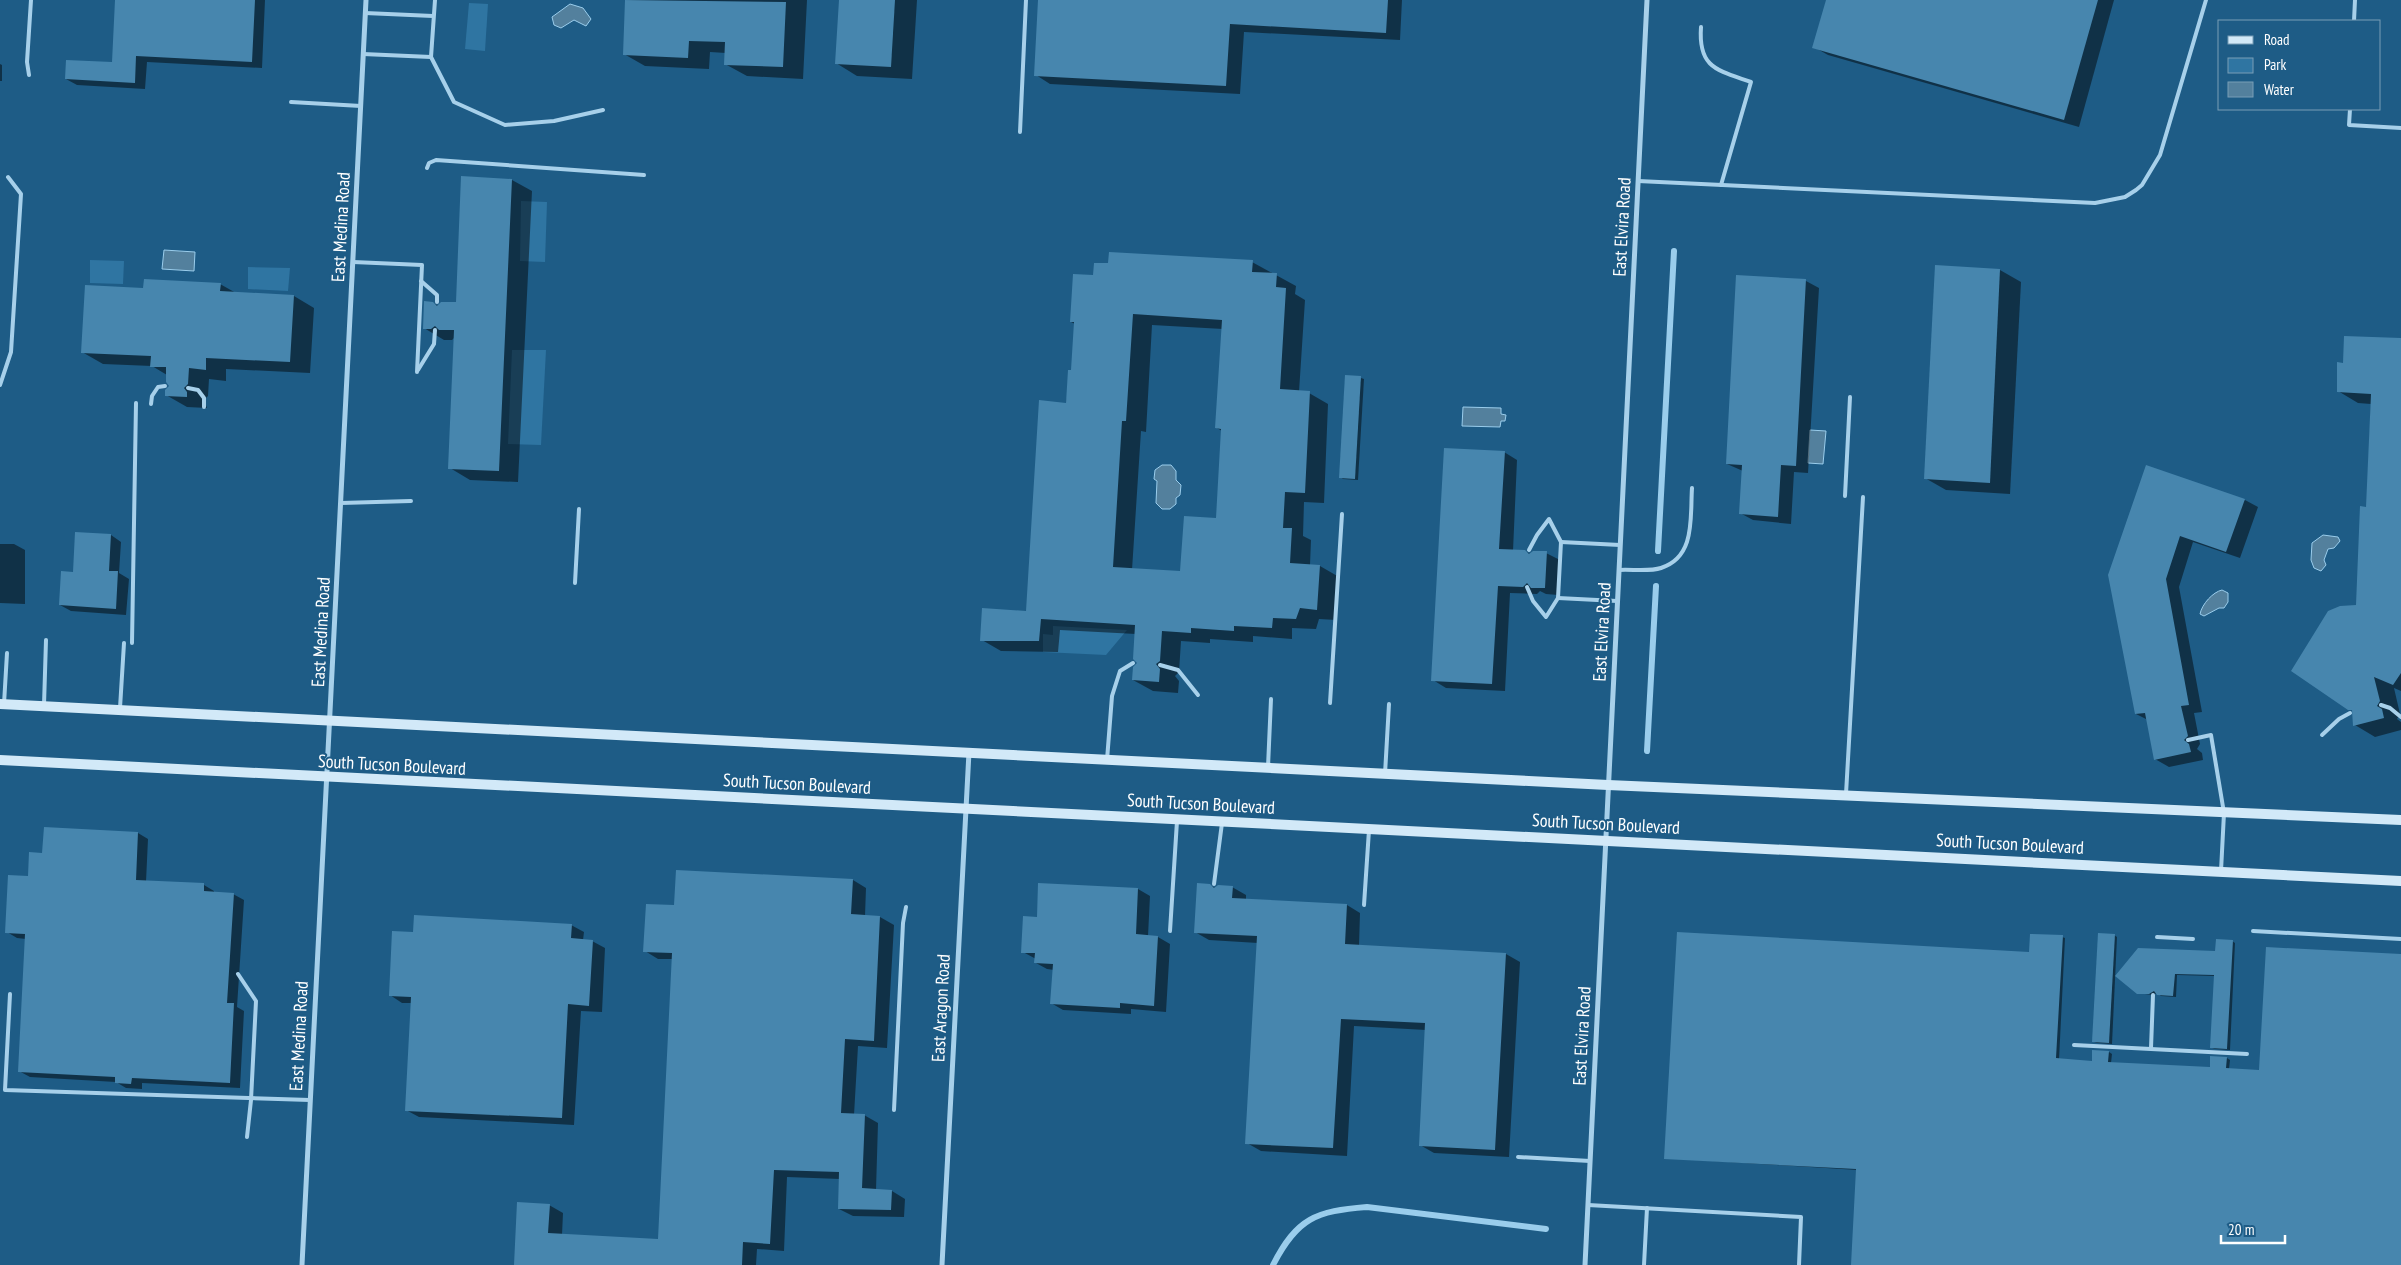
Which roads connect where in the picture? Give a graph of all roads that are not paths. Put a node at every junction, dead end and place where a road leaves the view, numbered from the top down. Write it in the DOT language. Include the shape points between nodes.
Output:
graph roads {
  1 [pos="31,0"];
  2 [pos="366,0"];
  3 [pos="434,0"];
  4 [pos="1026,0"];
  5 [pos="1647,0"];
  6 [pos="2206,0"];
  7 [pos="2355,0"];
  8 [pos="365,13"];
  9 [pos="433,16"];
  10 [pos="2354,20"];
  11 [pos="1701,26"];
  12 [pos="363,54"];
  13 [pos="431,57"];
  14 [pos="29,75"];
  15 [pos="290,102"];
  16 [pos="361,106"];
  17 [pos="603,110"];
  18 [pos="2350,110"];
  19 [pos="2401,128"];
  20 [pos="1020,132"];
  21 [pos="427,168"];
  22 [pos="644,175"];
  23 [pos="8,177"];
  24 [pos="1638,181"];
  25 [pos="1721,185"];
  26 [pos="353,262"];
  27 [pos="421,281"];
  28 [pos="436,302"];
  29 [pos="436,330"];
  30 [pos="0,385"];
  31 [pos="166,386"];
  32 [pos="188,388"];
  33 [pos="1850,397"];
  34 [pos="136,404"];
  35 [pos="151,404"];
  36 [pos="204,407"];
  37 [pos="1692,488"];
  38 [pos="1845,496"];
  39 [pos="1863,497"];
  40 [pos="411,501"];
  41 [pos="341,503"];
  42 [pos="579,509"];
  43 [pos="1342,514"];
  44 [pos="1560,542"];
  45 [pos="1620,545"];
  46 [pos="1529,550"];
  47 [pos="1619,570"];
  48 [pos="575,583"];
  49 [pos="1527,587"];
  50 [pos="1558,598"];
  51 [pos="1617,601"];
  52 [pos="46,640"];
  53 [pos="124,643"];
  54 [pos="132,643"];
  55 [pos="7,653"];
  56 [pos="1133,663"];
  57 [pos="1160,665"];
  58 [pos="1198,695"];
  59 [pos="1271,699"];
  60 [pos="1330,703"];
  61 [pos="2,704"];
  62 [pos="1389,704"];
  63 [pos="2381,705"];
  64 [pos="44,706"];
  65 [pos="120,710"];
  66 [pos="2350,713"];
  67 [pos="2401,717"];
  68 [pos="330,721"];
  69 [pos="2322,735"];
  70 [pos="2188,740"];
  71 [pos="968,752"];
  72 [pos="0,760"];
  73 [pos="1107,760"];
  74 [pos="1268,768"];
  75 [pos="1385,774"];
  76 [pos="326,778"];
  77 [pos="1608,785"];
  78 [pos="1846,796"];
  79 [pos="965,808"];
  80 [pos="2224,813"];
  81 [pos="1177,819"];
  82 [pos="2401,820"];
  83 [pos="1223,821"];
  84 [pos="1369,828"];
  85 [pos="1606,841"];
  86 [pos="2221,871"];
  87 [pos="2401,881"];
  88 [pos="1214,884"];
  89 [pos="1364,905"];
  90 [pos="906,907"];
  91 [pos="1170,931"];
  92 [pos="2253,931"];
  93 [pos="2157,937"];
  94 [pos="2193,939"];
  95 [pos="2401,940"];
  96 [pos="238,974"];
  97 [pos="10,994"];
  98 [pos="2154,995"];
  99 [pos="2074,1044"];
  100 [pos="2151,1048"];
  101 [pos="2247,1054"];
  102 [pos="251,1100"];
  103 [pos="310,1100"];
  104 [pos="894,1110"];
  105 [pos="247,1137"];
  106 [pos="1518,1157"];
  107 [pos="1590,1161"];
  108 [pos="1588,1205"];
  109 [pos="1647,1208"];
  110 [pos="302,1265"];
  111 [pos="942,1265"];
  112 [pos="1585,1265"];
  113 [pos="1644,1265"];
  114 [pos="1799,1265"];
  1 -- 14 [label="lane"];
  2 -- 8 [label="street, East Medina Road"];
  3 -- 9 [label="lane"];
  4 -- 20 [label="lane"];
  5 -- 24 [label="street, East Elvira Road"];
  6 -- 25 [label="lane" via="2160,155 2142,185 2125,197 2095,203"];
  7 -- 10 [label="lane"];
  8 -- 9 [label="lane"];
  8 -- 12 [label="street, East Medina Road"];
  9 -- 13 [label="lane"];
  11 -- 25 [label="lane" via="1701,50 1706,61 1719,71 1751,82"];
  12 -- 13 [label="lane"];
  12 -- 16 [label="street, East Medina Road"];
  13 -- 17 [label="lane" via="454,102 505,125 554,121"];
  15 -- 16 [label="lane"];
  16 -- 26 [label="street, East Medina Road"];
  18 -- 19 [label="lane" via="2349,124"];
  21 -- 22 [label="lane" via="436,160"];
  23 -- 30 [label="lane" via="21,194 11,352"];
  24 -- 25 [label="lane"];
  24 -- 45 [label="street, East Elvira Road"];
  26 -- 27 [label="lane" via="422,265"];
  26 -- 41 [label="street, East Medina Road"];
  27 -- 28 [label="lane" via="437,295"];
  27 -- 29 [label="lane" via="417,372 434,344"];
  31 -- 35 [label="lane" via="158,387"];
  32 -- 36 [label="lane" via="198,390 204,398"];
  33 -- 38 [label="lane"];
  34 -- 54 [label="lane"];
  37 -- 47 [label="lane" via="1689,541 1679,558 1661,568"];
  39 -- 78 [label="lane"];
  40 -- 41 [label="lane"];
  41 -- 68 [label="street, East Medina Road"];
  42 -- 48 [label="lane"];
  43 -- 60 [label="lane"];
  44 -- 45 [label="lane"];
  44 -- 46 [label="lane" via="1549,519"];
  44 -- 50 [label="lane"];
  45 -- 47 [label="street, East Elvira Road"];
  47 -- 51 [label="street, East Elvira Road"];
  49 -- 50 [label="lane" via="1546,617"];
  50 -- 51 [label="lane"];
  51 -- 77 [label="street, East Elvira Road"];
  52 -- 64 [label="lane"];
  53 -- 65 [label="lane"];
  55 -- 61 [label="lane"];
  56 -- 73 [label="lane" via="1120,671 1112,696"];
  57 -- 58 [label="lane" via="1178,670"];
  59 -- 74 [label="lane"];
  61 -- 64 [label="main road"];
  62 -- 75 [label="lane"];
  63 -- 67 [label="lane"];
  64 -- 65 [label="main road"];
  65 -- 68 [label="main road"];
  66 -- 69 [label="lane" via="2338,719"];
  68 -- 71 [label="main road"];
  68 -- 76 [label="street, East Medina Road"];
  70 -- 80 [label="lane" via="2210,735"];
  71 -- 73 [label="main road"];
  71 -- 79 [label="street, East Aragon Road"];
  72 -- 76 [label="main road, South Tucson Boulevard"];
  73 -- 74 [label="main road"];
  74 -- 75 [label="main road"];
  75 -- 77 [label="main road"];
  76 -- 79 [label="main road, South Tucson Boulevard"];
  76 -- 103 [label="street, East Medina Road"];
  77 -- 78 [label="main road"];
  77 -- 85 [label="street, East Elvira Road"];
  78 -- 80 [label="main road"];
  79 -- 81 [label="main road, South Tucson Boulevard"];
  79 -- 111 [label="street, East Aragon Road"];
  80 -- 82 [label="main road"];
  80 -- 86 [label="lane"];
  81 -- 83 [label="main road, South Tucson Boulevard"];
  81 -- 91 [label="lane"];
  83 -- 84 [label="main road, South Tucson Boulevard"];
  83 -- 88 [label="lane"];
  84 -- 85 [label="main road, South Tucson Boulevard"];
  84 -- 89 [label="lane"];
  85 -- 86 [label="main road, South Tucson Boulevard"];
  85 -- 107 [label="street, East Elvira Road"];
  86 -- 87 [label="main road, South Tucson Boulevard"];
  90 -- 104 [label="lane"];
  92 -- 95 [label="lane"];
  93 -- 94 [label="lane"];
  96 -- 102 [label="lane" via="256,1001"];
  97 -- 102 [label="lane" via="5,1090"];
  98 -- 100 [label="lane"];
  99 -- 100 [label="lane"];
  100 -- 101 [label="lane"];
  102 -- 103 [label="lane"];
  102 -- 105 [label="lane"];
  103 -- 110 [label="street, East Medina Road"];
  106 -- 107 [label="lane"];
  107 -- 108 [label="street, East Elvira Road"];
  108 -- 109 [label="lane"];
  108 -- 112 [label="street, East Elvira Road"];
  109 -- 113 [label="lane"];
  109 -- 114 [label="lane" via="1801,1217"];
}
